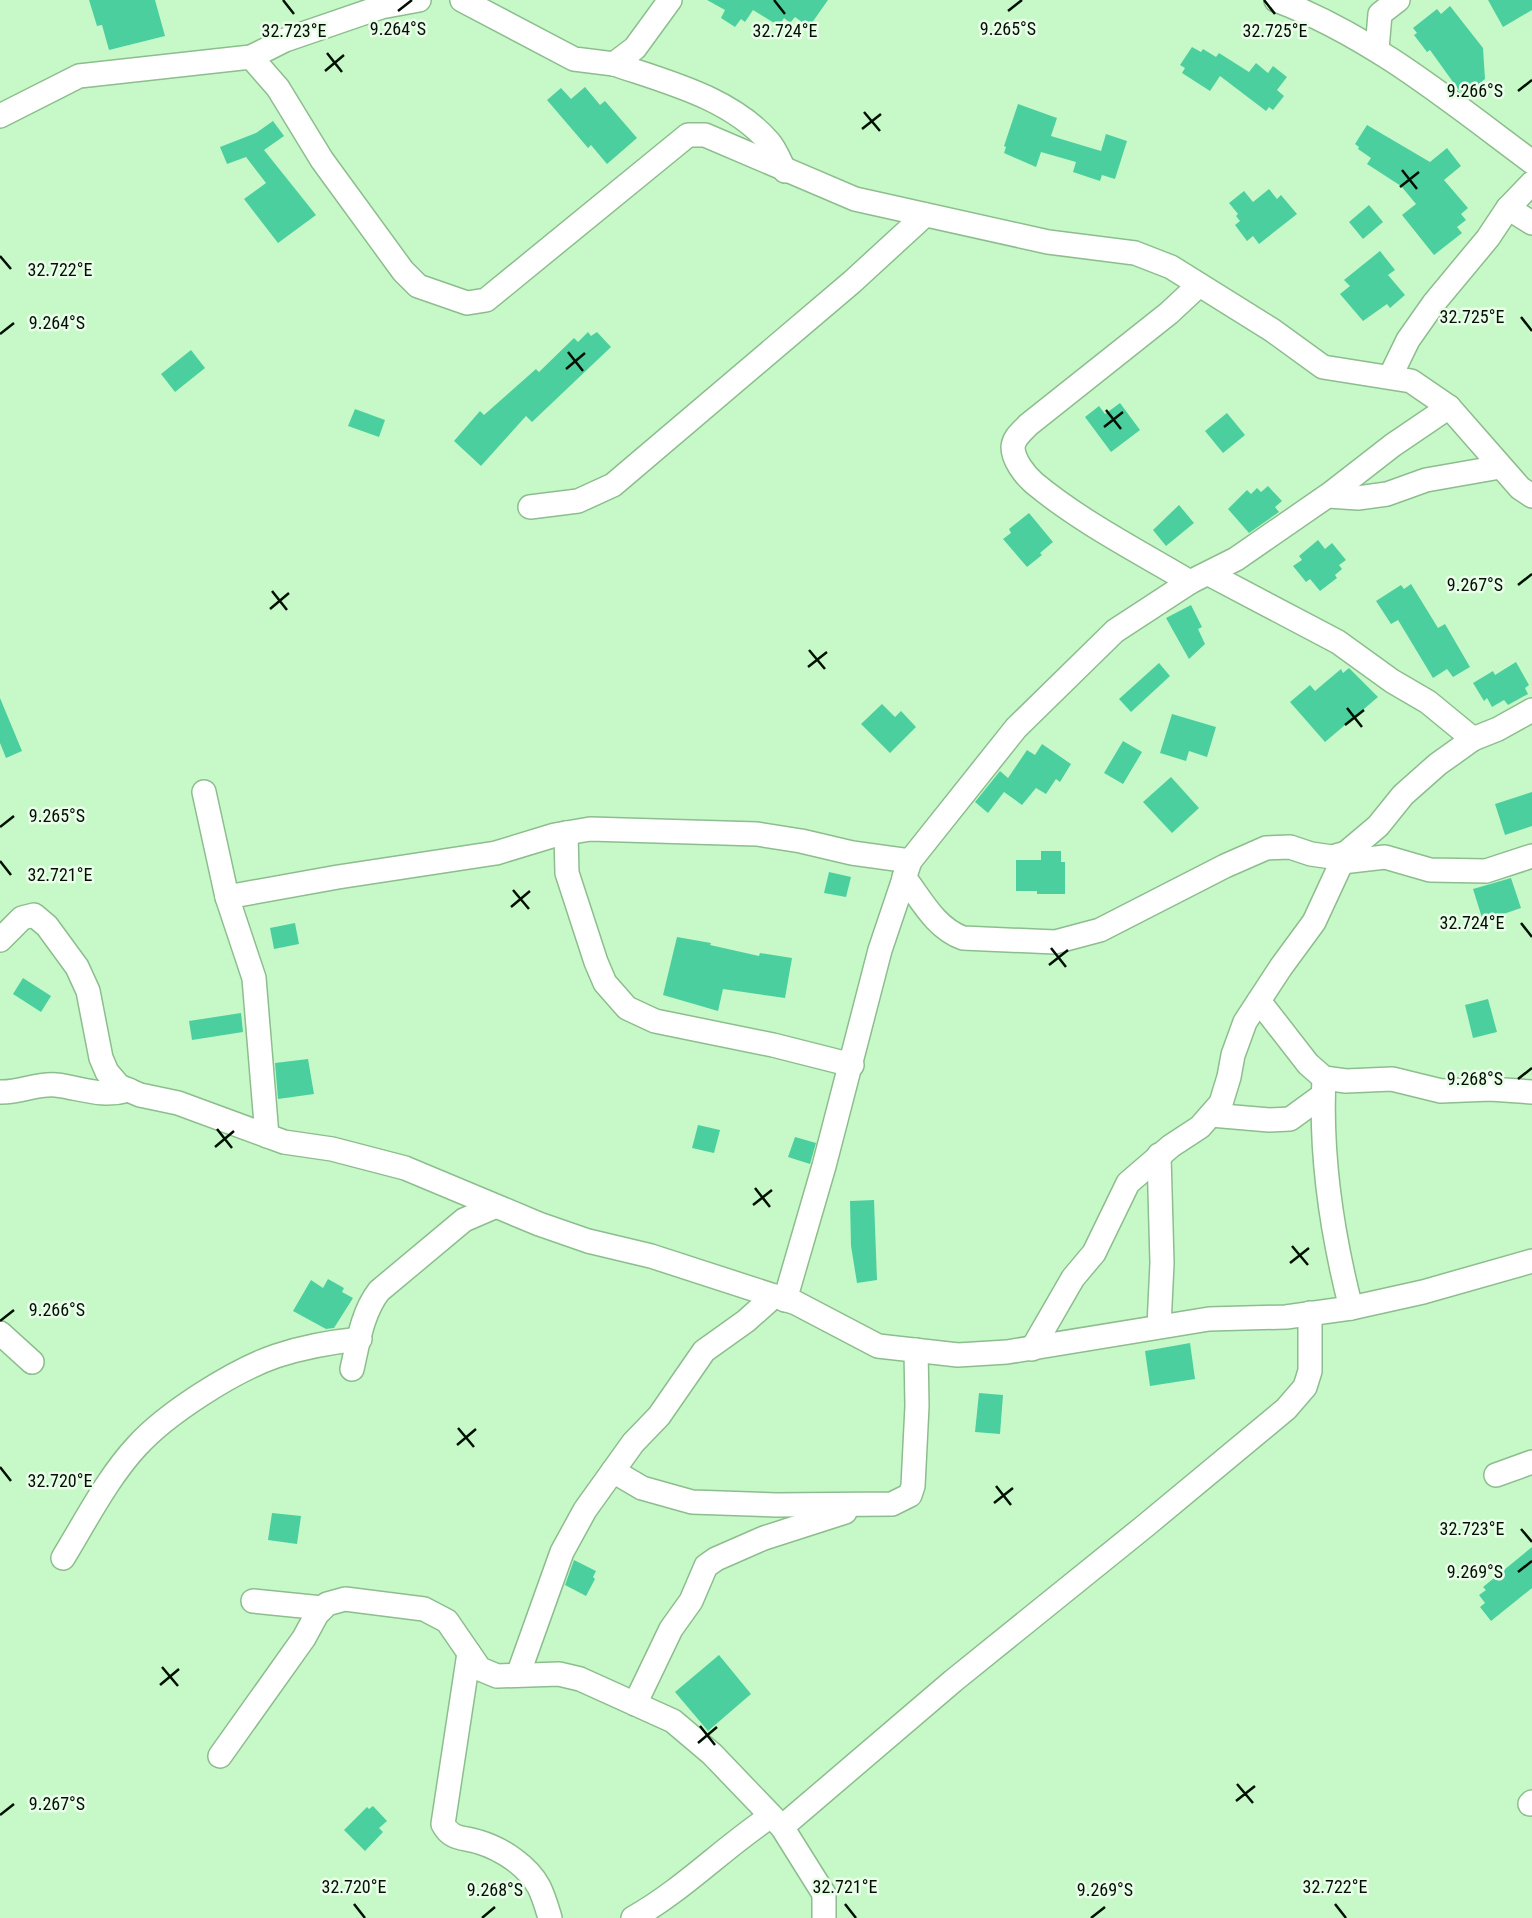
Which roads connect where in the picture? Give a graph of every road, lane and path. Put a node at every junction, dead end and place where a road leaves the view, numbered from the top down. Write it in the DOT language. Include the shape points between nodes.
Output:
graph roads {
  1 [pos="419,0"];
  2 [pos="462,0"];
  3 [pos="670,0"];
  4 [pos="1276,0"];
  5 [pos="1398,0"];
  6 [pos="1377,49"];
  7 [pos="251,57"];
  8 [pos="614,64"];
  9 [pos="0,116"];
  10 [pos="1532,162"];
  11 [pos="785,171"];
  12 [pos="1532,183"];
  13 [pos="1508,208"];
  14 [pos="925,215"];
  15 [pos="1532,223"];
  16 [pos="1199,285"];
  17 [pos="1390,377"];
  18 [pos="1448,407"];
  19 [pos="1500,467"];
  20 [pos="1328,496"];
  21 [pos="1532,496"];
  22 [pos="530,507"];
  23 [pos="1199,578"];
  24 [pos="1532,710"];
  25 [pos="1473,739"];
  26 [pos="204,792"];
  27 [pos="566,833"];
  28 [pos="1532,856"];
  29 [pos="1344,858"];
  30 [pos="907,869"];
  31 [pos="227,897"];
  32 [pos="0,940"];
  33 [pos="1259,1001"];
  34 [pos="852,1065"];
  35 [pos="1324,1087"];
  36 [pos="129,1090"];
  37 [pos="0,1092"];
  38 [pos="1532,1092"];
  39 [pos="1211,1115"];
  40 [pos="267,1136"];
  41 [pos="1159,1155"];
  42 [pos="494,1207"];
  43 [pos="1532,1261"];
  44 [pos="779,1298"];
  45 [pos="1351,1308"];
  46 [pos="1310,1313"];
  47 [pos="1159,1326"];
  48 [pos="0,1333"];
  49 [pos="360,1339"];
  50 [pos="1032,1349"];
  51 [pos="916,1350"];
  52 [pos="32,1362"];
  53 [pos="352,1370"];
  54 [pos="1532,1462"];
  55 [pos="613,1471"];
  56 [pos="1496,1475"];
  57 [pos="865,1504"];
  58 [pos="63,1558"];
  59 [pos="253,1601"];
  60 [pos="322,1608"];
  61 [pos="469,1653"];
  62 [pos="518,1675"];
  63 [pos="635,1704"];
  64 [pos="220,1756"];
  65 [pos="776,1822"];
  66 [pos="550,1918"];
  67 [pos="633,1918"];
  68 [pos="824,1918"];
  1 -- 7 [label="street" via="381,7 285,40"];
  2 -- 8 [label="street" via="574,59"];
  3 -- 8 [label="street" via="635,48"];
  4 -- 6 [label="street"];
  5 -- 6 [label="street" via="1380,13"];
  6 -- 10 [label="street"];
  7 -- 9 [label="street" via="79,76"];
  7 -- 11 [label="street" via="403,271 418,286 467,303 486,300 688,135 705,135"];
  8 -- 11 [label="street" via="681,86 735,113 769,142"];
  11 -- 14 [label="street" via="855,199"];
  12 -- 13 [label="street"];
  13 -- 15 [label="street"];
  13 -- 17 [label="street" via="1408,340"];
  14 -- 16 [label="street" via="1048,242 1135,253 1171,267"];
  14 -- 22 [label="street" via="613,485 579,502"];
  16 -- 17 [label="street" via="1323,367"];
  16 -- 23 [label="street" via="1028,425 1013,445 1014,455 1032,482 1081,516"];
  17 -- 18 [label="street" via="1411,381"];
  18 -- 19 [label="street"];
  18 -- 20 [label="street"];
  19 -- 20 [label="street" via="1426,480 1387,494"];
  19 -- 21 [label="street"];
  20 -- 23 [label="street" via="1236,559"];
  23 -- 25 [label="street" via="1338,642 1428,702"];
  23 -- 30 [label="street" via="1115,631 1016,727"];
  24 -- 25 [label="street"];
  25 -- 29 [label="street" via="1403,795"];
  26 -- 31 [label="street"];
  27 -- 30 [label="street" via="590,829 757,834"];
  27 -- 31 [label="street" via="496,853"];
  27 -- 34 [label="street" via="567,873 596,962 605,983 627,1008 655,1021"];
  28 -- 29 [label="street" via="1486,871 1430,870 1385,857"];
  29 -- 30 [label="street" via="1290,847 1266,848 1100,930 1055,942 952,934 941,926"];
  29 -- 33 [label="street" via="1314,922"];
  30 -- 34 [label="street" via="880,950"];
  31 -- 40 [label="street" via="254,978"];
  32 -- 36 [label="street" via="22,918 34,915 47,926 78,967 88,991 104,1065 119,1086"];
  33 -- 35 [label="street"];
  33 -- 39 [label="street" via="1245,1022 1221,1103"];
  34 -- 44 [label="street"];
  35 -- 38 [label="street" via="1392,1079 1441,1091"];
  35 -- 39 [label="street" via="1290,1119"];
  35 -- 45 [label="street" via="1326,1171"];
  36 -- 37 [label="street" via="81,1091 56,1085"];
  36 -- 40 [label="street"];
  39 -- 41 [label="street"];
  40 -- 42 [label="street" via="405,1168"];
  41 -- 47 [label="street"];
  41 -- 50 [label="street" via="1128,1183 1094,1253 1073,1278"];
  42 -- 44 [label="street" via="588,1241 651,1256"];
  42 -- 49 [label="street" via="464,1220 379,1291 370,1302"];
  43 -- 45 [label="street"];
  44 -- 51 [label="street" via="878,1346"];
  44 -- 55 [label="street" via="704,1351"];
  45 -- 46 [label="street"];
  46 -- 47 [label="street"];
  46 -- 65 [label="street" via="1310,1371 1305,1387 1286,1409"];
  47 -- 50 [label="street"];
  48 -- 52 [label="street"];
  49 -- 53 [label="street"];
  49 -- 58 [label="street" via="326,1342 274,1356 177,1411 137,1446"];
  50 -- 51 [label="street" via="958,1355"];
  51 -- 57 [label="street" via="914,1486 910,1495 892,1504"];
  54 -- 56 [label="street"];
  55 -- 57 [label="street" via="642,1488 692,1502"];
  55 -- 62 [label="street" via="562,1552"];
  57 -- 63 [label="street" via="754,1542 706,1566"];
  59 -- 60 [label="street"];
  60 -- 61 [label="street" via="345,1599 424,1609 447,1621"];
  60 -- 64 [label="street"];
  61 -- 62 [label="street" via="489,1675"];
  61 -- 66 [label="street" via="443,1824 457,1838 480,1842 514,1860 539,1888"];
  62 -- 63 [label="street" via="559,1674 580,1679"];
  63 -- 65 [label="street" via="673,1721 712,1754"];
  65 -- 67 [label="street"];
  65 -- 68 [label="street" via="824,1894"];
}
